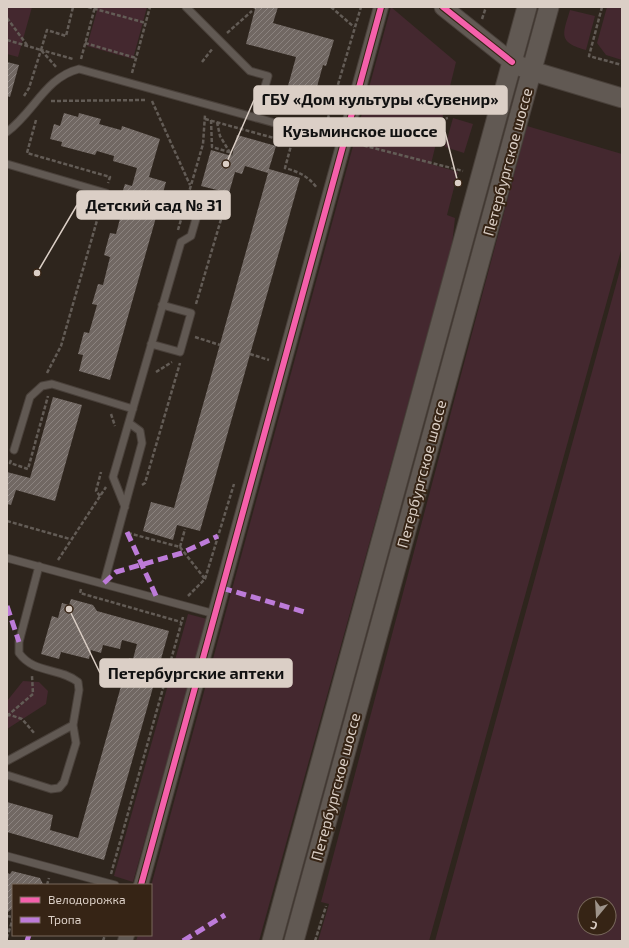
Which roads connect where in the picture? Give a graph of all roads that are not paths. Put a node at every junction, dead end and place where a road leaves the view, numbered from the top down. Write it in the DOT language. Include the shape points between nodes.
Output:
graph roads {
  1 [pos="186,7"];
  2 [pos="381,7"];
  3 [pos="443,7"];
  4 [pos="527,7"];
  5 [pos="549,7"];
  6 [pos="512,62"];
  7 [pos="532,71"];
  8 [pos="622,98"];
  9 [pos="256,118"];
  10 [pos="7,132"];
  11 [pos="350,143"];
  12 [pos="7,164"];
  13 [pos="106,193"];
  14 [pos="201,202"];
  15 [pos="162,304"];
  16 [pos="151,344"];
  17 [pos="133,409"];
  18 [pos="129,423"];
  19 [pos="14,450"];
  20 [pos="125,507"];
  21 [pos="7,558"];
  22 [pos="39,566"];
  23 [pos="104,583"];
  24 [pos="215,614"];
  25 [pos="73,725"];
  26 [pos="7,761"];
  27 [pos="7,775"];
  28 [pos="7,856"];
  29 [pos="98,883"];
  30 [pos="141,884"];
  31 [pos="272,941"];
  32 [pos="294,941"];
  1 -- 9 [label="lane" via="250,71 268,76"];
  2 -- 11 [label="street"];
  3 -- 6 [label="street"];
  4 -- 6 [label="main road, Петербургское шоссе"];
  5 -- 7 [label="main road, Петербургское шоссе"];
  6 -- 7 [label="main road"];
  6 -- 31 [label="main road, Петербургское шоссе"];
  7 -- 8 [label="main road"];
  7 -- 32 [label="main road, Петербургское шоссе"];
  9 -- 10 [label="lane" via="79,69 62,74"];
  9 -- 11 [label="lane"];
  11 -- 24 [label="street"];
  12 -- 13 [label="lane"];
  14 -- 15 [label="lane" via="191,236 181,242"];
  15 -- 16 [label="lane"];
  15 -- 16 [label="lane" via="191,313 186,335 180,352"];
  16 -- 17 [label="lane"];
  17 -- 18 [label="lane"];
  17 -- 19 [label="lane" via="52,384 42,386 30,397"];
  18 -- 20 [label="lane" via="113,477"];
  18 -- 20 [label="lane" via="140,431 142,442"];
  20 -- 23 [label="lane"];
  21 -- 22 [label="lane"];
  22 -- 23 [label="lane"];
  22 -- 25 [label="lane" via="19,642 19,653 31,665 71,676 78,682"];
  23 -- 24 [label="lane"];
  24 -- 30 [label="street"];
  25 -- 26 [label="lane"];
  25 -- 27 [label="lane" via="76,743 64,782 59,788 51,789"];
  28 -- 29 [label="lane"];
}
